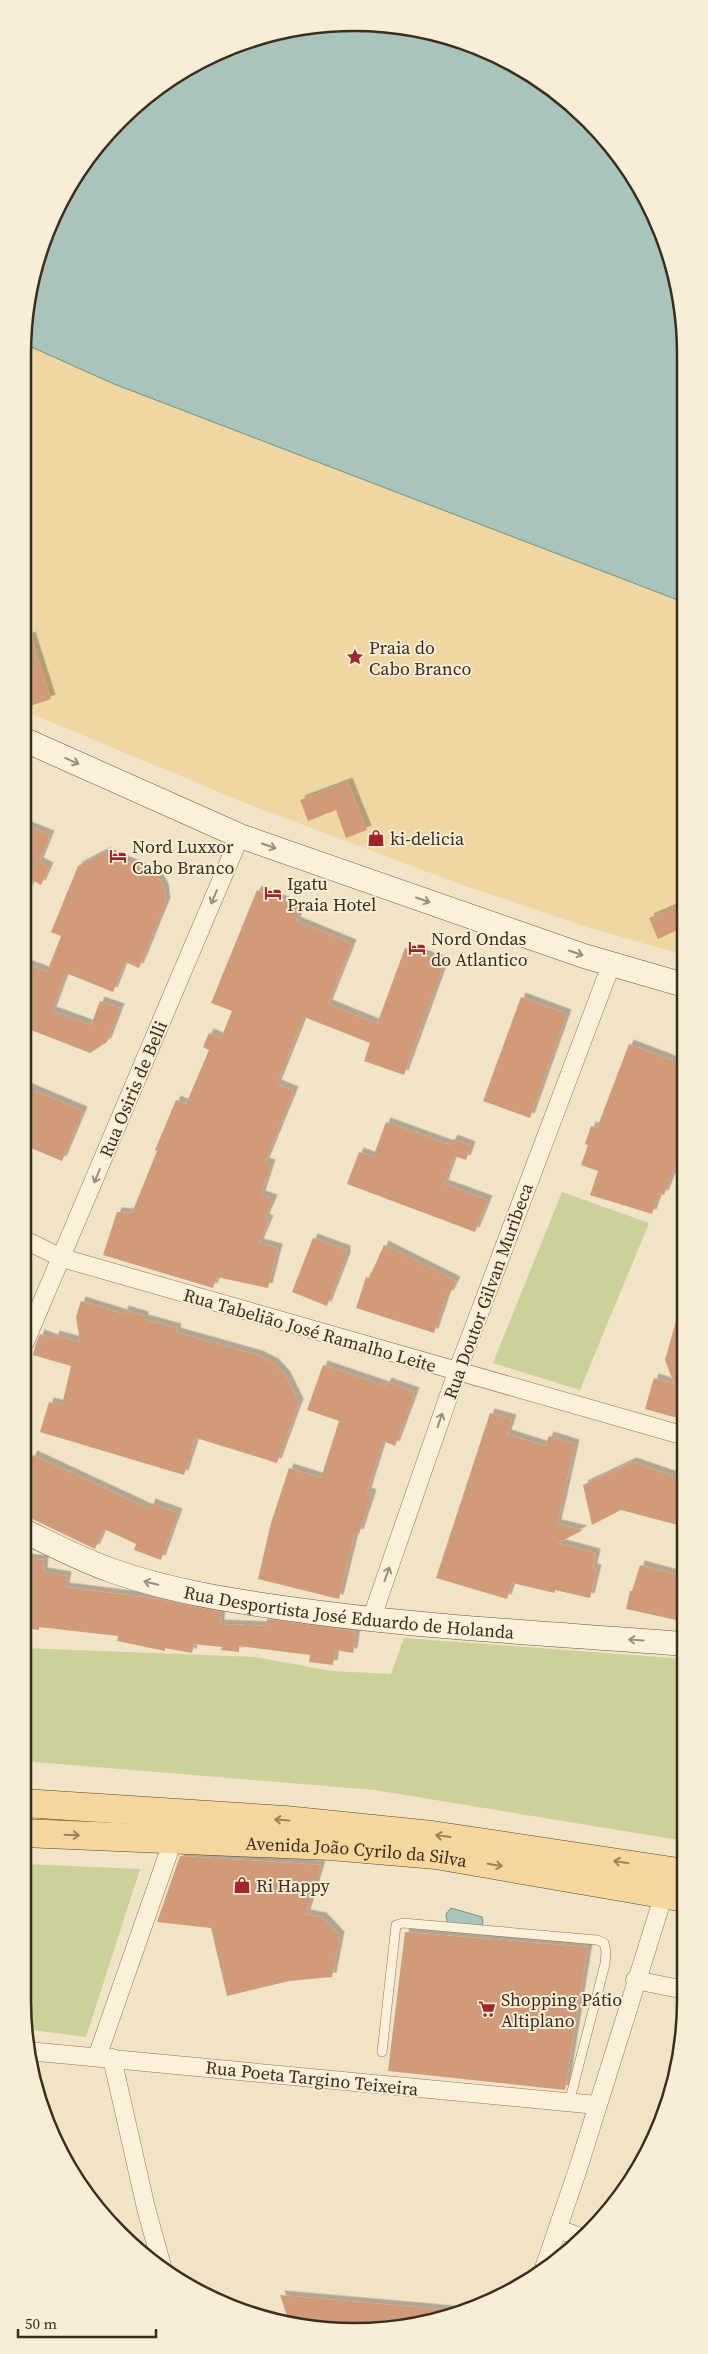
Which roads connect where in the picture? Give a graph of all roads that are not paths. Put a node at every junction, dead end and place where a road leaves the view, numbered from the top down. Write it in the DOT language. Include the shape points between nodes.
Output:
graph roads {
  1 [pos="31,743"];
  2 [pos="240,836"];
  3 [pos="611,964"];
  4 [pos="677,983"];
  5 [pos="31,1243"];
  6 [pos="62,1258"];
  7 [pos="31,1328"];
  8 [pos="457,1372"];
  9 [pos="677,1434"];
  10 [pos="31,1534"];
  11 [pos="371,1620"];
  12 [pos="677,1643"];
  13 [pos="31,1804"];
  14 [pos="31,1833"];
  15 [pos="174,1840"];
  16 [pos="677,1872"];
  17 [pos="675,1896"];
  18 [pos="636,1980"];
  19 [pos="677,1988"];
  20 [pos="35,2052"];
  21 [pos="382,2052"];
  22 [pos="105,2058"];
  23 [pos="570,2103"];
  24 [pos="596,2105"];
  25 [pos="558,2229"];
  26 [pos="575,2235"];
  27 [pos="159,2257"];
  28 [pos="548,2258"];
  1 -- 2 [label="main road, one-way"];
  2 -- 3 [label="main road, one-way"];
  2 -- 6 [label="street, Rua Osiris de Belli, one-way"];
  3 -- 4 [label="main road"];
  3 -- 8 [label="street, Rua Doutor Gilvan Muribeca"];
  5 -- 6 [label="street, Rua Tabelião José Ramalho Leite"];
  6 -- 7 [label="street, Rua Osiris de Belli"];
  6 -- 8 [label="street, Rua Tabelião José Ramalho Leite"];
  8 -- 9 [label="street, Rua Tabelião José Ramalho Leite"];
  11 -- 8 [label="street, Rua Doutor Gilvan Muribeca, one-way"];
  11 -- 10 [label="main road, Rua Desportista José Eduardo de Holanda, one-way" via="252,1604 150,1583 85,1560"];
  12 -- 11 [label="main road, Rua Desportista José Eduardo de Holanda, one-way"];
  16 -- 13 [label="main road, Avenida João Cyrilo da Silva, one-way" via="432,1834 284,1820"];
  14 -- 15 [label="main road, Avenida João Cyrilo da Silva, one-way"];
  15 -- 17 [label="main road, Avenida João Cyrilo da Silva, one-way" via="330,1846 436,1855"];
  15 -- 22 [label="street"];
  17 -- 18 [label="street"];
  18 -- 19 [label="street"];
  18 -- 24 [label="street"];
  20 -- 22 [label="street, Rua Poeta Targino Teixeira"];
  21 -- 23 [label="lane" via="396,1925 597,1940 604,1943 605,1964"];
  22 -- 23 [label="street, Rua Poeta Targino Teixeira"];
  22 -- 27 [label="street"];
  23 -- 24 [label="street, Rua Poeta Targino Teixeira"];
  24 -- 25 [label="street"];
  25 -- 26 [label="street"];
  25 -- 28 [label="street"];
}
